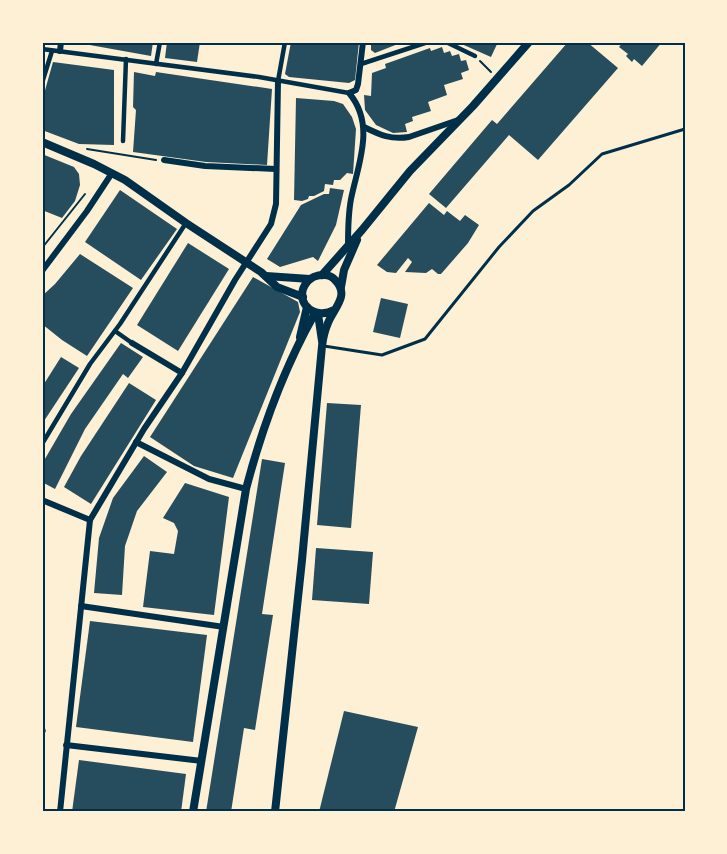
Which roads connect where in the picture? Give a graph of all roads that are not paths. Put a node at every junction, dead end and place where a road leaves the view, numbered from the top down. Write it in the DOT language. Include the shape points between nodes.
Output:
graph roads {
  1 [pos="61,42"];
  2 [pos="160,42"];
  3 [pos="285,42"];
  4 [pos="363,42"];
  5 [pos="428,42"];
  6 [pos="446,42"];
  7 [pos="529,42"];
  8 [pos="42,49"];
  9 [pos="52,51"];
  10 [pos="60,51"];
  11 [pos="475,56"];
  12 [pos="126,59"];
  13 [pos="156,64"];
  14 [pos="361,64"];
  15 [pos="278,81"];
  16 [pos="42,83"];
  17 [pos="349,93"];
  18 [pos="461,118"];
  19 [pos="364,127"];
  20 [pos="685,129"];
  21 [pos="123,141"];
  22 [pos="42,142"];
  23 [pos="164,160"];
  24 [pos="276,169"];
  25 [pos="112,173"];
  26 [pos="186,223"];
  27 [pos="362,230"];
  28 [pos="348,246"];
  29 [pos="246,261"];
  30 [pos="42,271"];
  31 [pos="322,275"];
  32 [pos="266,276"];
  33 [pos="310,279"];
  34 [pos="341,288"];
  35 [pos="303,297"];
  36 [pos="307,307"];
  37 [pos="334,310"];
  38 [pos="316,313"];
  39 [pos="115,331"];
  40 [pos="299,342"];
  41 [pos="132,343"];
  42 [pos="322,344"];
  43 [pos="182,373"];
  44 [pos="136,442"];
  45 [pos="42,444"];
  46 [pos="246,489"];
  47 [pos="42,500"];
  48 [pos="90,520"];
  49 [pos="81,606"];
  50 [pos="224,627"];
  51 [pos="66,745"];
  52 [pos="202,761"];
  53 [pos="60,812"];
  54 [pos="193,812"];
  55 [pos="275,812"];
  1 -- 10 [label="street"];
  2 -- 13 [label="street"];
  3 -- 15 [label="street"];
  4 -- 14 [label="street"];
  5 -- 14 [label="street"];
  6 -- 11 [label="street"];
  7 -- 18 [label="street"];
  8 -- 9 [label="street"];
  9 -- 10 [label="street"];
  9 -- 16 [label="street"];
  10 -- 12 [label="street"];
  12 -- 13 [label="street"];
  12 -- 21 [label="street"];
  13 -- 15 [label="street"];
  14 -- 17 [label="street" via="356,90"];
  15 -- 17 [label="street"];
  15 -- 24 [label="street"];
  17 -- 19 [label="street"];
  18 -- 19 [label="street" via="409,137 391,139"];
  18 -- 27 [label="street" via="410,171"];
  19 -- 28 [label="street" via="351,201"];
  20 -- 42 [label="lane" via="602,154 533,211 425,339 382,355"];
  22 -- 25 [label="street"];
  23 -- 24 [label="street"];
  24 -- 29 [label="street" via="276,204 271,224"];
  25 -- 26 [label="street"];
  25 -- 30 [label="street"];
  26 -- 29 [label="street"];
  26 -- 39 [label="street"];
  27 -- 28 [label="street"];
  27 -- 34 [label="street" via="344,270"];
  28 -- 31 [label="street"];
  29 -- 32 [label="street"];
  29 -- 43 [label="street"];
  31 -- 33 [label="street"];
  31 -- 34 [label="street" via="334,278"];
  32 -- 33 [label="street"];
  32 -- 35 [label="street" via="278,287"];
  33 -- 35 [label="street"];
  34 -- 37 [label="street" via="341,300"];
  35 -- 36 [label="street"];
  36 -- 38 [label="street"];
  36 -- 40 [label="street"];
  37 -- 38 [label="street"];
  37 -- 42 [label="street"];
  38 -- 40 [label="street"];
  38 -- 42 [label="street"];
  39 -- 41 [label="street"];
  39 -- 45 [label="street" via="90,364"];
  40 -- 46 [label="street" via="260,438"];
  41 -- 43 [label="street"];
  42 -- 55 [label="street"];
  43 -- 44 [label="street"];
  44 -- 46 [label="street" via="208,479"];
  44 -- 48 [label="street"];
  46 -- 50 [label="street"];
  47 -- 48 [label="street"];
  48 -- 49 [label="street"];
  49 -- 50 [label="street"];
  49 -- 51 [label="street"];
  50 -- 52 [label="street"];
  51 -- 52 [label="street"];
  51 -- 53 [label="street"];
  52 -- 54 [label="street"];
}
